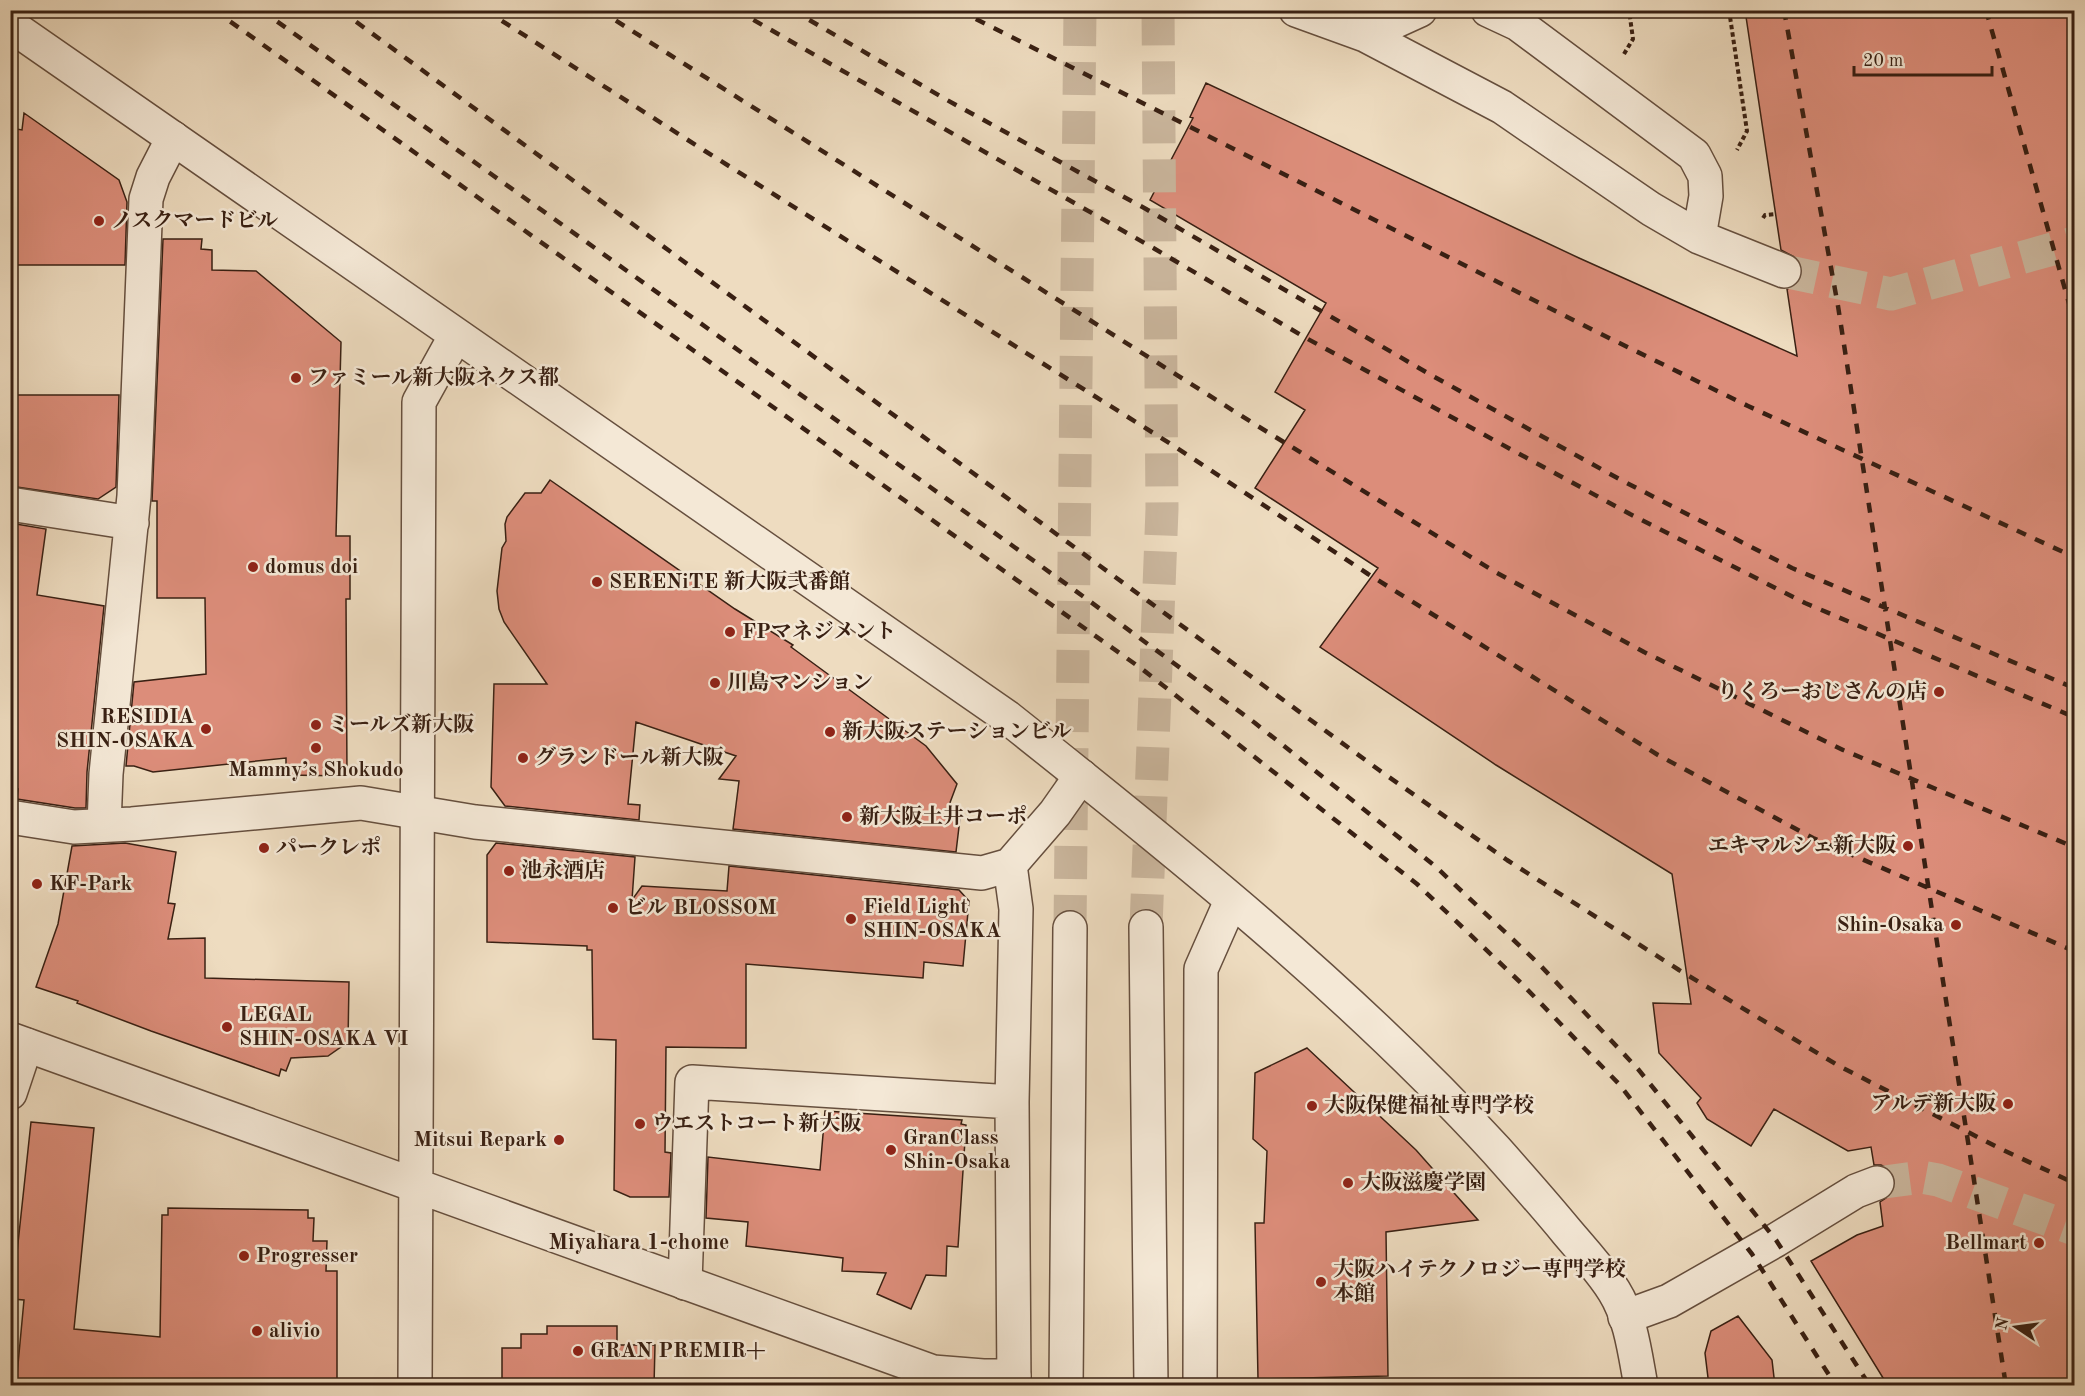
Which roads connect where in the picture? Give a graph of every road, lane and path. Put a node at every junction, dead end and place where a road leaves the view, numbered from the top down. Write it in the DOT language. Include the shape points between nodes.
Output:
graph roads {
  1 [pos="1296,10"];
  2 [pos="1420,10"];
  3 [pos="1488,10"];
  4 [pos="1729,10"];
  5 [pos="10,25"];
  6 [pos="1365,35"];
  7 [pos="173,138"];
  8 [pos="1736,152"];
  9 [pos="1699,237"];
  10 [pos="1784,271"];
  11 [pos="456,335"];
  12 [pos="10,504"];
  13 [pos="132,523"];
  14 [pos="1081,776"];
  15 [pos="418,812"];
  16 [pos="10,817"];
  17 [pos="105,825"];
  18 [pos="1010,865"];
  19 [pos="1231,901"];
  20 [pos="1146,927"];
  21 [pos="1070,928"];
  22 [pos="18,1042"];
  23 [pos="10,1093"];
  24 [pos="1012,1102"];
  25 [pos="1877,1183"];
  26 [pos="416,1186"];
  27 [pos="685,1283"];
  28 [pos="1625,1317"];
  29 [pos="1014,1381"];
  30 [pos="415,1386"];
  31 [pos="1066,1386"];
  32 [pos="1151,1386"];
  33 [pos="1200,1386"];
  34 [pos="1641,1386"];
  1 -- 6 [label="street"];
  2 -- 6 [label="street"];
  3 -- 9 [label="street" via="1518,24 1694,155 1705,176"];
  4 -- 8 [label="path" via="1747,131"];
  5 -- 7 [label="street"];
  6 -- 9 [label="street" via="1502,107 1651,209"];
  7 -- 11 [label="street"];
  7 -- 13 [label="street" via="146,199"];
  9 -- 10 [label="street"];
  11 -- 14 [label="street" via="1007,717"];
  11 -- 15 [label="street" via="420,402"];
  12 -- 13 [label="street"];
  13 -- 17 [label="street" via="106,774"];
  14 -- 18 [label="street"];
  14 -- 19 [label="street"];
  15 -- 17 [label="street" via="361,803"];
  15 -- 18 [label="street" via="475,822 982,873"];
  15 -- 26 [label="street"];
  16 -- 17 [label="street" via="74,827"];
  18 -- 24 [label="street" via="1016,909"];
  19 -- 28 [label="street" via="1341,996 1449,1099 1590,1259 1615,1292"];
  19 -- 33 [label="street" via="1201,969"];
  20 -- 32 [label="street"];
  21 -- 31 [label="street"];
  22 -- 23 [label="street"];
  22 -- 26 [label="street"];
  24 -- 27 [label="street" via="692,1082"];
  24 -- 29 [label="street"];
  25 -- 28 [label="street" via="1856,1191 1669,1301"];
  26 -- 27 [label="street"];
  26 -- 30 [label="street"];
  27 -- 29 [label="street" via="933,1372"];
  28 -- 34 [label="street"];
}
